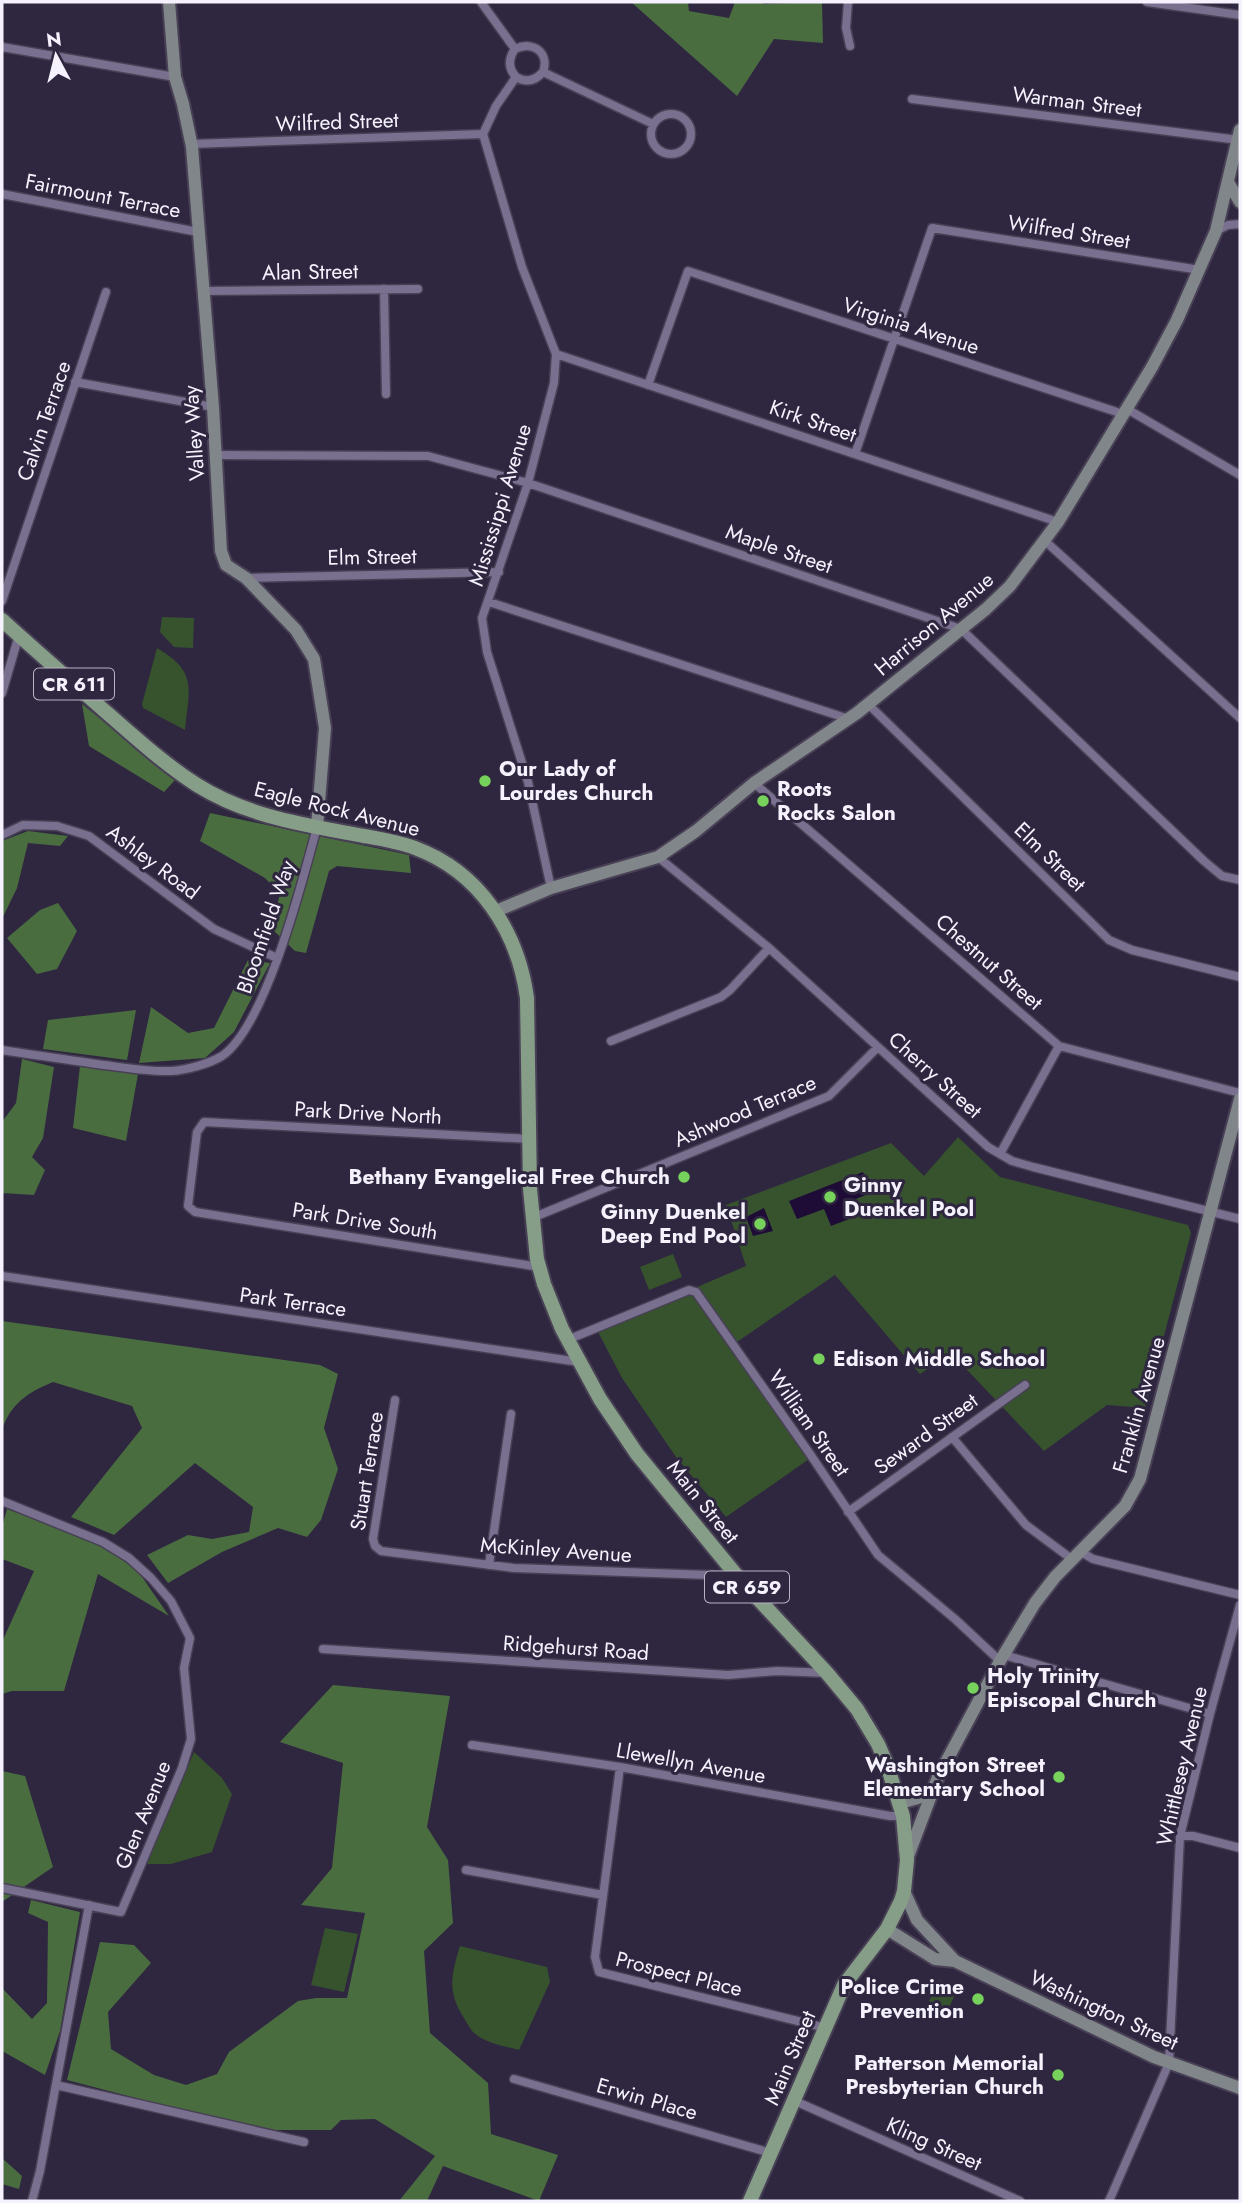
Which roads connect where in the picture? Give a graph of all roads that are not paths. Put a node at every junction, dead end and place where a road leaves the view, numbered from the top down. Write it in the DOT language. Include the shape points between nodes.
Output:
graph roads {
  1 [pos="169,2"];
  2 [pos="481,2"];
  3 [pos="848,2"];
  4 [pos="1147,2"];
  5 [pos="1240,15"];
  6 [pos="850,46"];
  7 [pos="2,47"];
  8 [pos="515,50"];
  9 [pos="542,72"];
  10 [pos="175,77"];
  11 [pos="516,77"];
  12 [pos="912,99"];
  13 [pos="653,124"];
  14 [pos="483,134"];
  15 [pos="1239,137"];
  16 [pos="191,144"];
  17 [pos="1228,182"];
  18 [pos="2,194"];
  19 [pos="1240,202"];
  20 [pos="1240,225"];
  21 [pos="1216,231"];
  22 [pos="198,232"];
  23 [pos="1200,270"];
  24 [pos="384,289"];
  25 [pos="418,289"];
  26 [pos="202,291"];
  27 [pos="106,292"];
  28 [pos="894,339"];
  29 [pos="556,354"];
  30 [pos="75,382"];
  31 [pos="648,385"];
  32 [pos="386,394"];
  33 [pos="213,408"];
  34 [pos="1125,412"];
  35 [pos="855,454"];
  36 [pos="214,455"];
  37 [pos="1240,475"];
  38 [pos="528,483"];
  39 [pos="1058,522"];
  40 [pos="1044,540"];
  41 [pos="499,572"];
  42 [pos="246,578"];
  43 [pos="2,601"];
  44 [pos="489,602"];
  45 [pos="2,620"];
  46 [pos="961,629"];
  47 [pos="19,635"];
  48 [pos="2,693"];
  49 [pos="868,704"];
  50 [pos="1240,718"];
  51 [pos="849,719"];
  52 [pos="754,783"];
  53 [pos="317,827"];
  54 [pos="2,835"];
  55 [pos="658,857"];
  56 [pos="1240,880"];
  57 [pos="551,888"];
  58 [pos="496,911"];
  59 [pos="769,948"];
  60 [pos="277,958"];
  61 [pos="1240,977"];
  62 [pos="611,1041"];
  63 [pos="1059,1046"];
  64 [pos="878,1047"];
  65 [pos="2,1050"];
  66 [pos="1240,1093"];
  67 [pos="1240,1099"];
  68 [pos="530,1139"];
  69 [pos="1000,1154"];
  70 [pos="188,1206"];
  71 [pos="1211,1212"];
  72 [pos="532,1218"];
  73 [pos="1240,1219"];
  74 [pos="539,1267"];
  75 [pos="2,1276"];
  76 [pos="567,1340"];
  77 [pos="579,1362"];
  78 [pos="1024,1385"];
  79 [pos="396,1400"];
  80 [pos="511,1414"];
  81 [pos="953,1437"];
  82 [pos="2,1501"];
  83 [pos="848,1512"];
  84 [pos="375,1546"];
  85 [pos="1077,1556"];
  86 [pos="489,1565"];
  87 [pos="737,1576"];
  88 [pos="1240,1595"];
  89 [pos="1240,1605"];
  90 [pos="323,1649"];
  91 [pos="1002,1658"];
  92 [pos="827,1673"];
  93 [pos="1210,1714"];
  94 [pos="472,1745"];
  95 [pos="620,1767"];
  96 [pos="932,1790"];
  97 [pos="902,1810"];
  98 [pos="1180,1836"];
  99 [pos="1240,1848"];
  100 [pos="907,1860"];
  101 [pos="466,1870"];
  102 [pos="2,1888"];
  103 [pos="904,1891"];
  104 [pos="603,1895"];
  105 [pos="89,1905"];
  106 [pos="887,1929"];
  107 [pos="955,1961"];
  108 [pos="826,2028"];
  109 [pos="1168,2063"];
  110 [pos="514,2079"];
  111 [pos="56,2085"];
  112 [pos="1240,2088"];
  113 [pos="794,2101"];
  114 [pos="304,2142"];
  115 [pos="771,2153"];
  116 [pos="32,2201"];
  117 [pos="750,2201"];
  118 [pos="1020,2201"];
  119 [pos="1109,2201"];
  1 -- 10 [label="street, Valley Way"];
  2 -- 8 [label="street"];
  3 -- 6 [label="street"];
  4 -- 5 [label="street"];
  7 -- 10 [label="street"];
  8 -- 9 [label="street" via="526,45 541,51 545,61"];
  8 -- 11 [label="street" via="509,66"];
  9 -- 11 [label="street" via="533,80"];
  9 -- 13 [label="street"];
  10 -- 16 [label="street, Valley Way"];
  11 -- 14 [label="street"];
  12 -- 15 [label="street, Warman Street"];
  13 -- 13 [label="street" via="652,140 661,151 674,154 689,144 690,125 679,115 667,114"];
  14 -- 16 [label="street, Wilfred Street"];
  14 -- 29 [label="street, Mississippi Avenue" via="522,267"];
  15 -- 17 [label="street, Harrison Avenue"];
  16 -- 22 [label="street, Valley Way"];
  17 -- 19 [label="street"];
  17 -- 21 [label="street, Harrison Avenue"];
  18 -- 22 [label="street, Fairmount Terrace"];
  20 -- 21 [label="street"];
  21 -- 23 [label="street, Harrison Avenue"];
  22 -- 26 [label="street, Valley Way"];
  23 -- 28 [label="street, Wilfred Street" via="932,228"];
  23 -- 34 [label="street, Harrison Avenue"];
  24 -- 25 [label="street, Alan Street"];
  24 -- 26 [label="street, Alan Street"];
  24 -- 32 [label="street"];
  26 -- 33 [label="street, Valley Way"];
  27 -- 30 [label="street, Calvin Terrace"];
  28 -- 31 [label="street, Virginia Avenue" via="688,271"];
  28 -- 34 [label="street, Virginia Avenue"];
  28 -- 35 [label="street"];
  29 -- 31 [label="street, Kirk Street"];
  29 -- 38 [label="street, Mississippi Avenue" via="554,383"];
  30 -- 33 [label="street"];
  30 -- 43 [label="street, Calvin Terrace"];
  31 -- 35 [label="street, Kirk Street"];
  33 -- 36 [label="street, Valley Way"];
  34 -- 37 [label="street, Virginia Avenue"];
  34 -- 39 [label="street, Harrison Avenue"];
  35 -- 39 [label="street, Kirk Street"];
  36 -- 38 [label="street, Maple Street" via="428,456"];
  36 -- 42 [label="street, Valley Way" via="221,551 226,565"];
  38 -- 41 [label="street, Mississippi Avenue"];
  38 -- 46 [label="street, Maple Street"];
  39 -- 40 [label="street, Harrison Avenue"];
  40 -- 46 [label="street, Harrison Avenue" via="1010,586"];
  40 -- 50 [label="street"];
  41 -- 42 [label="street, Elm Street"];
  41 -- 44 [label="street, Mississippi Avenue"];
  42 -- 53 [label="street, Valley Way" via="296,629 314,659 325,728"];
  44 -- 51 [label="street"];
  44 -- 57 [label="street, Mississippi Avenue" via="482,618 483,635 528,782"];
  45 -- 47 [label="main road, Eagle Rock Avenue / CR 611"];
  46 -- 49 [label="street, Harrison Avenue"];
  46 -- 56 [label="street, Maple Street" via="1204,861 1222,876"];
  47 -- 48 [label="street"];
  47 -- 53 [label="main road, Eagle Rock Avenue / CR 611" via="147,748 197,785 234,805"];
  49 -- 51 [label="street, Harrison Avenue"];
  49 -- 61 [label="street, Elm Street" via="1109,940"];
  51 -- 52 [label="street, Harrison Avenue"];
  52 -- 55 [label="street, Harrison Avenue"];
  52 -- 63 [label="street, Chestnut Street"];
  53 -- 58 [label="main road, Eagle Rock Avenue / CR 611" via="416,848 455,869"];
  53 -- 60 [label="street, Bloomfield Way"];
  54 -- 60 [label="street, Ashley Road" via="23,825 57,826 89,836 214,929"];
  55 -- 57 [label="street, Harrison Avenue"];
  55 -- 59 [label="street, Cherry Street"];
  57 -- 58 [label="street"];
  58 -- 68 [label="main road, Main Street / CR 659" via="513,943 525,984"];
  59 -- 62 [label="street" via="720,997"];
  59 -- 64 [label="street, Cherry Street"];
  60 -- 65 [label="street, Bloomfield Way" via="239,1038 222,1055 199,1065 135,1069"];
  63 -- 66 [label="street, Chestnut Street"];
  63 -- 69 [label="street"];
  64 -- 69 [label="street, Cherry Street"];
  64 -- 72 [label="street, Ashwood Terrace" via="829,1096"];
  67 -- 71 [label="street, Franklin Avenue"];
  68 -- 70 [label="street, Park Drive North" via="204,1122 197,1132"];
  68 -- 72 [label="main road, Main Street / CR 659"];
  69 -- 71 [label="street, Cherry Street" via="1033,1167"];
  70 -- 74 [label="street, Park Drive South" via="195,1212"];
  71 -- 73 [label="street, Cherry Street"];
  71 -- 85 [label="street, Franklin Avenue" via="1140,1479 1125,1506"];
  72 -- 74 [label="main road, Main Street / CR 659"];
  74 -- 76 [label="main road, Main Street / CR 659"];
  75 -- 77 [label="street, Park Terrace"];
  76 -- 77 [label="main road, Main Street / CR 659"];
  76 -- 83 [label="street, William Street" via="689,1290 696,1292"];
  77 -- 87 [label="main road, Main Street / CR 659" via="637,1454"];
  78 -- 81 [label="street, Seward Street"];
  79 -- 84 [label="street, Stuart Terrace"];
  80 -- 86 [label="street"];
  81 -- 83 [label="street, Seward Street"];
  81 -- 85 [label="street" via="1026,1525"];
  82 -- 105 [label="street, Glen Avenue" via="103,1542 128,1558 171,1601 190,1637 184,1668 191,1738 182,1768 121,1912"];
  83 -- 91 [label="street, William Street" via="878,1555"];
  84 -- 86 [label="street, McKinley Avenue" via="381,1551"];
  85 -- 88 [label="street"];
  85 -- 91 [label="street, Franklin Avenue" via="1035,1603"];
  86 -- 87 [label="street, McKinley Avenue"];
  87 -- 92 [label="main road, Main Street / CR 659"];
  89 -- 93 [label="street, Whittlesey Avenue"];
  90 -- 92 [label="street, Ridgehurst Road" via="728,1675"];
  91 -- 93 [label="street, William Street"];
  91 -- 96 [label="street, Franklin Avenue"];
  92 -- 97 [label="main road, Main Street / CR 659" via="878,1744"];
  93 -- 98 [label="street, Whittlesey Avenue"];
  94 -- 95 [label="street, Llewellyn Avenue"];
  95 -- 97 [label="street, Llewellyn Avenue" via="890,1816"];
  95 -- 104 [label="street"];
  96 -- 97 [label="street"];
  96 -- 100 [label="street, Franklin Avenue"];
  97 -- 100 [label="main road, Main Street / CR 659"];
  98 -- 99 [label="street"];
  98 -- 109 [label="street, Whittlesey Avenue"];
  100 -- 103 [label="main road, Main Street / CR 659"];
  101 -- 104 [label="street"];
  102 -- 105 [label="street"];
  103 -- 106 [label="main road, Main Street / CR 659"];
  103 -- 107 [label="street, Washington Street" via="917,1920"];
  104 -- 108 [label="street, Prospect Place" via="594,1957 599,1972"];
  105 -- 111 [label="street"];
  106 -- 107 [label="street, Washington Street" via="935,1959"];
  106 -- 108 [label="main road, Main Street / CR 659" via="844,1985"];
  107 -- 109 [label="street, Washington Street"];
  108 -- 113 [label="main road, Main Street / CR 659"];
  109 -- 112 [label="street, Washington Street"];
  109 -- 119 [label="street"];
  110 -- 115 [label="street, Erwin Place"];
  111 -- 114 [label="street"];
  111 -- 116 [label="street"];
  113 -- 115 [label="main road, Main Street / CR 659"];
  113 -- 118 [label="street, Kling Street"];
  115 -- 117 [label="main road, Main Street / CR 659"];
}
